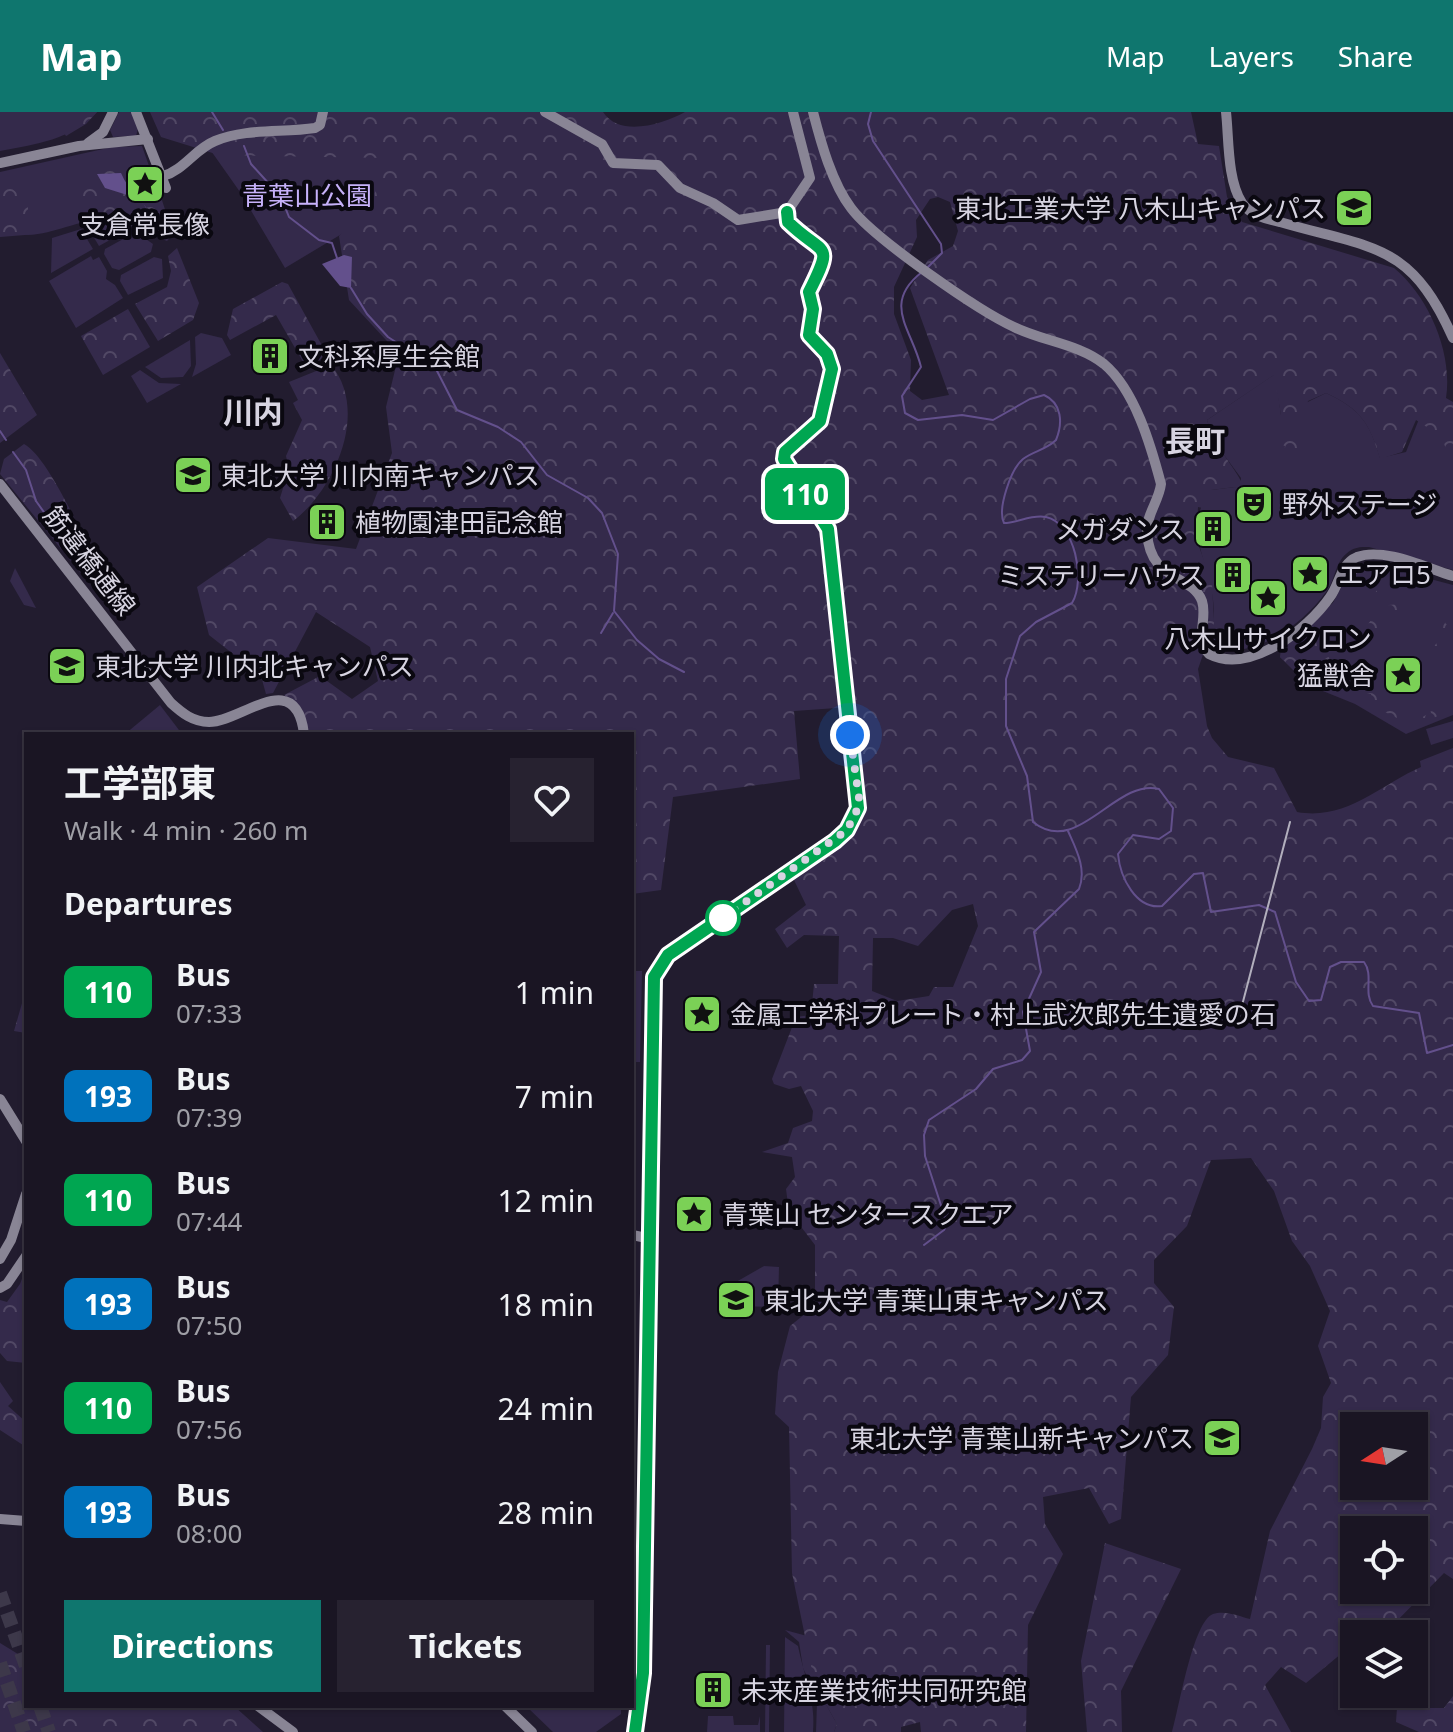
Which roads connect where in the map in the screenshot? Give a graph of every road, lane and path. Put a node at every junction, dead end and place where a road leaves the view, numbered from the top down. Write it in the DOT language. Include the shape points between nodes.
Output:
graph roads {
  1 [pos="113,112"];
  2 [pos="136,112"];
  3 [pos="323,112"];
  4 [pos="545,112"];
  5 [pos="793,112"];
  6 [pos="813,112"];
  7 [pos="1226,112"];
  8 [pos="148,139"];
  9 [pos="79,146"];
  10 [pos="0,163"];
  11 [pos="163,176"];
  12 [pos="166,188"];
  13 [pos="787,212"];
  14 [pos="1453,338"];
  15 [pos="0,484"];
  16 [pos="1453,576"];
  17 [pos="303,732"];
  18 [pos="0,1099"];
  19 [pos="24,1138"];
  20 [pos="24,1200"];
  21 [pos="634,1235"];
  22 [pos="647,1238"];
  23 [pos="0,1259"];
  24 [pos="24,1259"];
  25 [pos="0,1288"];
  26 [pos="0,1519"];
  27 [pos="24,1521"];
  28 [pos="261,1708"];
  29 [pos="507,1708"];
  30 [pos="293,1732"];
  31 [pos="532,1732"];
  32 [pos="635,1732"];
  1 -- 9 [label="street" via="99,136"];
  2 -- 8 [label="street"];
  3 -- 11 [label="street" via="315,128 214,141"];
  4 -- 13 [label="street" via="602,144 613,163 658,165 680,188 738,220"];
  5 -- 13 [label="street" via="810,178"];
  6 -- 16 [label="street" via="841,192 860,219 974,303 1013,327 1085,353 1124,388 1161,484 1147,525 1152,554 1166,574 1198,593 1203,645 1209,654 1237,659 1283,640 1323,605 1346,565 1357,557 1375,555"];
  7 -- 14 [label="street" via="1237,190 1245,206 1270,220 1396,258 1423,282"];
  8 -- 9 [label="street"];
  8 -- 11 [label="street"];
  9 -- 10 [label="street"];
  11 -- 12 [label="street"];
  13 -- 22 [label="street" via="788,222 824,256 822,272 809,292 809,335 827,354 832,369 820,421 785,452 784,459 828,529 858,808 835,841 659,965 652,988"];
  15 -- 17 [label="street, 筋違橋通線" via="171,703 190,718 214,722 277,700 296,711"];
  18 -- 19 [label="street"];
  20 -- 23 [label="street"];
  21 -- 22 [label="street"];
  22 -- 32 [label="street" via="643,1657"];
  24 -- 25 [label="street"];
  26 -- 27 [label="street"];
  28 -- 30 [label="street"];
  29 -- 31 [label="street"];
}
